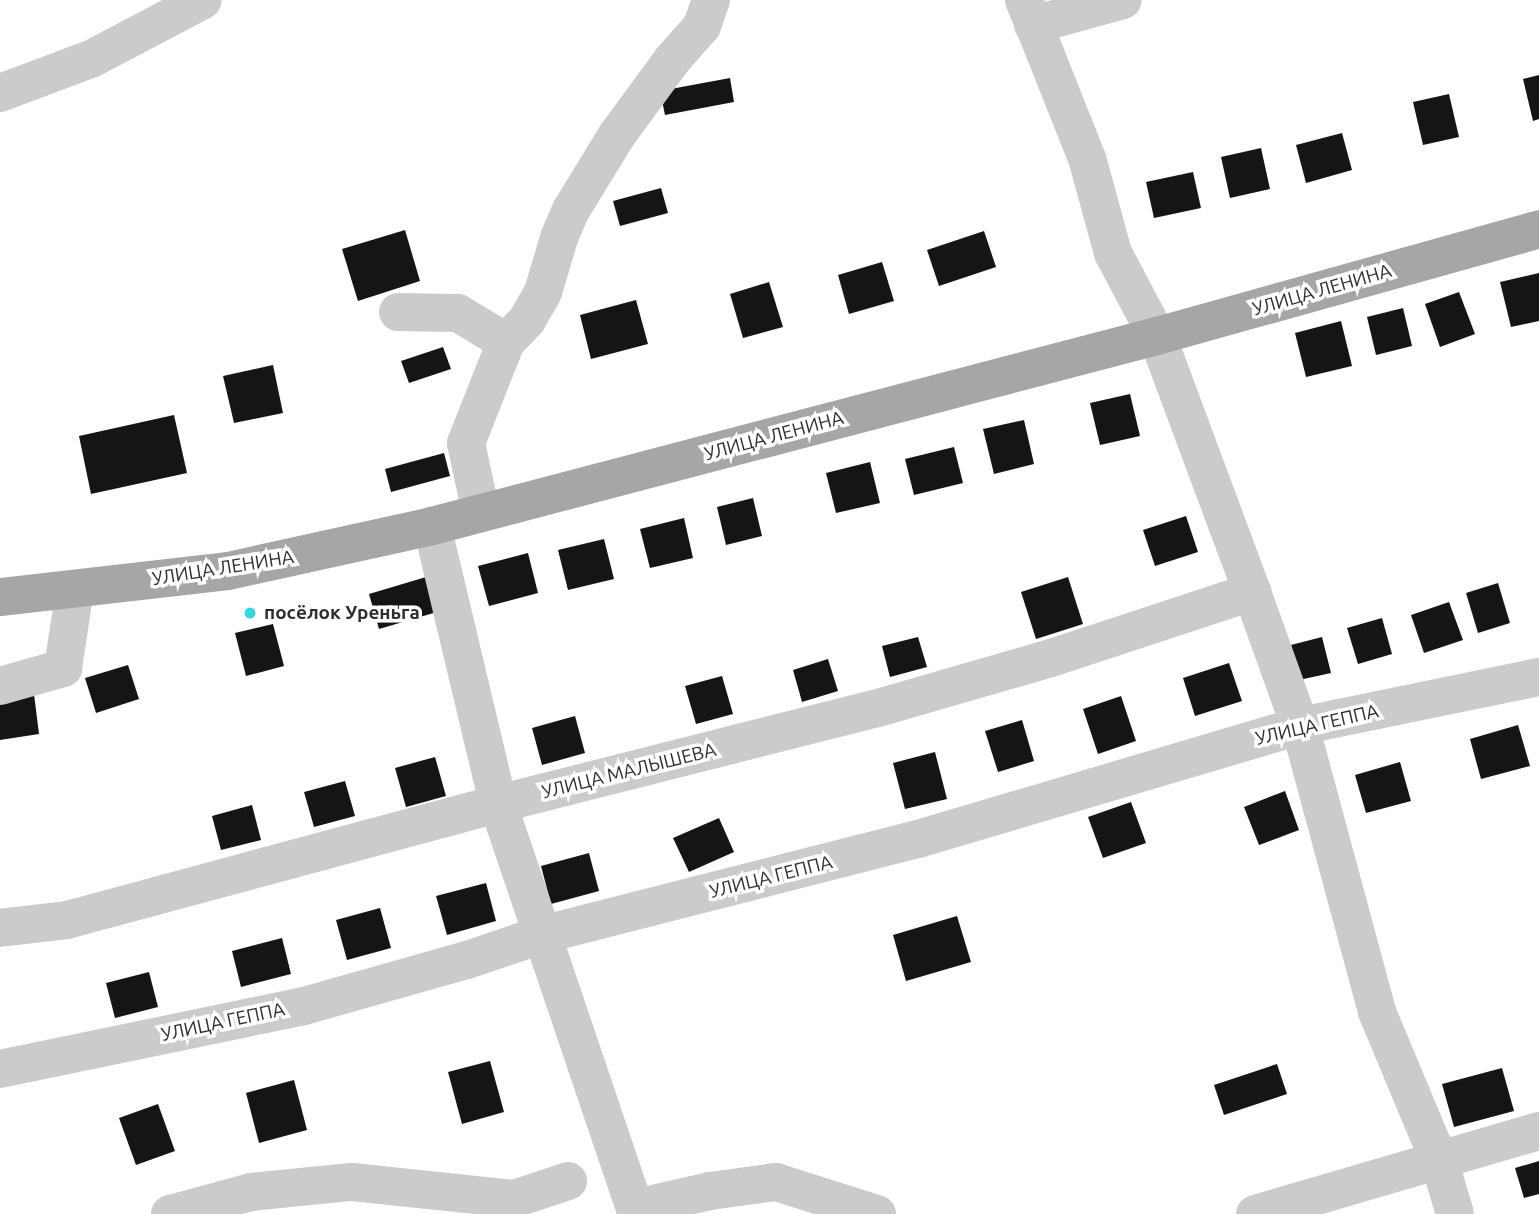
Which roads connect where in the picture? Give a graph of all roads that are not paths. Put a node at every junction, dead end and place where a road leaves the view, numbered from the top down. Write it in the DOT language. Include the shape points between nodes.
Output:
graph roads {
  1 [pos="203,0"];
  2 [pos="711,0"];
  3 [pos="1123,0"];
  4 [pos="1029,12"];
  5 [pos="0,93"];
  6 [pos="1539,229"];
  7 [pos="398,312"];
  8 [pos="1157,336"];
  9 [pos="506,342"];
  10 [pos="481,513"];
  11 [pos="432,526"];
  12 [pos="75,589"];
  13 [pos="1252,592"];
  14 [pos="0,597"];
  15 [pos="1539,677"];
  16 [pos="0,686"];
  17 [pos="1300,726"];
  18 [pos="498,804"];
  19 [pos="0,928"];
  20 [pos="541,935"];
  21 [pos="0,1069"];
  22 [pos="1539,1131"];
  23 [pos="1438,1160"];
  24 [pos="568,1181"];
  25 [pos="636,1211"];
  26 [pos="170,1214"];
  27 [pos="877,1214"];
  28 [pos="1255,1214"];
  29 [pos="1455,1214"];
  1 -- 5 [label="street" via="93,58"];
  2 -- 9 [label="street" via="702,26 617,135 571,210 543,292 527,320"];
  3 -- 4 [label="street"];
  4 -- 8 [label="street" via="1087,158 1113,253"];
  6 -- 8 [label="main road, УЛИЦА ЛЕНИНА"];
  7 -- 9 [label="street" via="458,313"];
  8 -- 10 [label="main road, УЛИЦА ЛЕНИНА"];
  8 -- 13 [label="street"];
  9 -- 10 [label="street" via="466,443"];
  10 -- 11 [label="main road, УЛИЦА ЛЕНИНА"];
  11 -- 12 [label="main road, УЛИЦА ЛЕНИНА" via="228,571"];
  11 -- 18 [label="street"];
  12 -- 14 [label="main road, УЛИЦА ЛЕНИНА"];
  12 -- 16 [label="street" via="63,668"];
  13 -- 17 [label="street"];
  13 -- 18 [label="street, УЛИЦА МАЛЫШЕВА" via="891,704"];
  15 -- 17 [label="street, УЛИЦА ГЕППА"];
  17 -- 20 [label="street, УЛИЦА ГЕППА" via="918,839"];
  17 -- 23 [label="street" via="1377,1012"];
  18 -- 19 [label="street, УЛИЦА МАЛЫШЕВА" via="66,920"];
  18 -- 20 [label="street"];
  20 -- 21 [label="street, УЛИЦА ГЕППА" via="304,1006"];
  20 -- 25 [label="street"];
  22 -- 23 [label="street"];
  23 -- 28 [label="street"];
  23 -- 29 [label="street"];
  24 -- 26 [label="street" via="514,1199 352,1182 251,1192"];
  25 -- 27 [label="street" via="710,1191 776,1182"];
}
